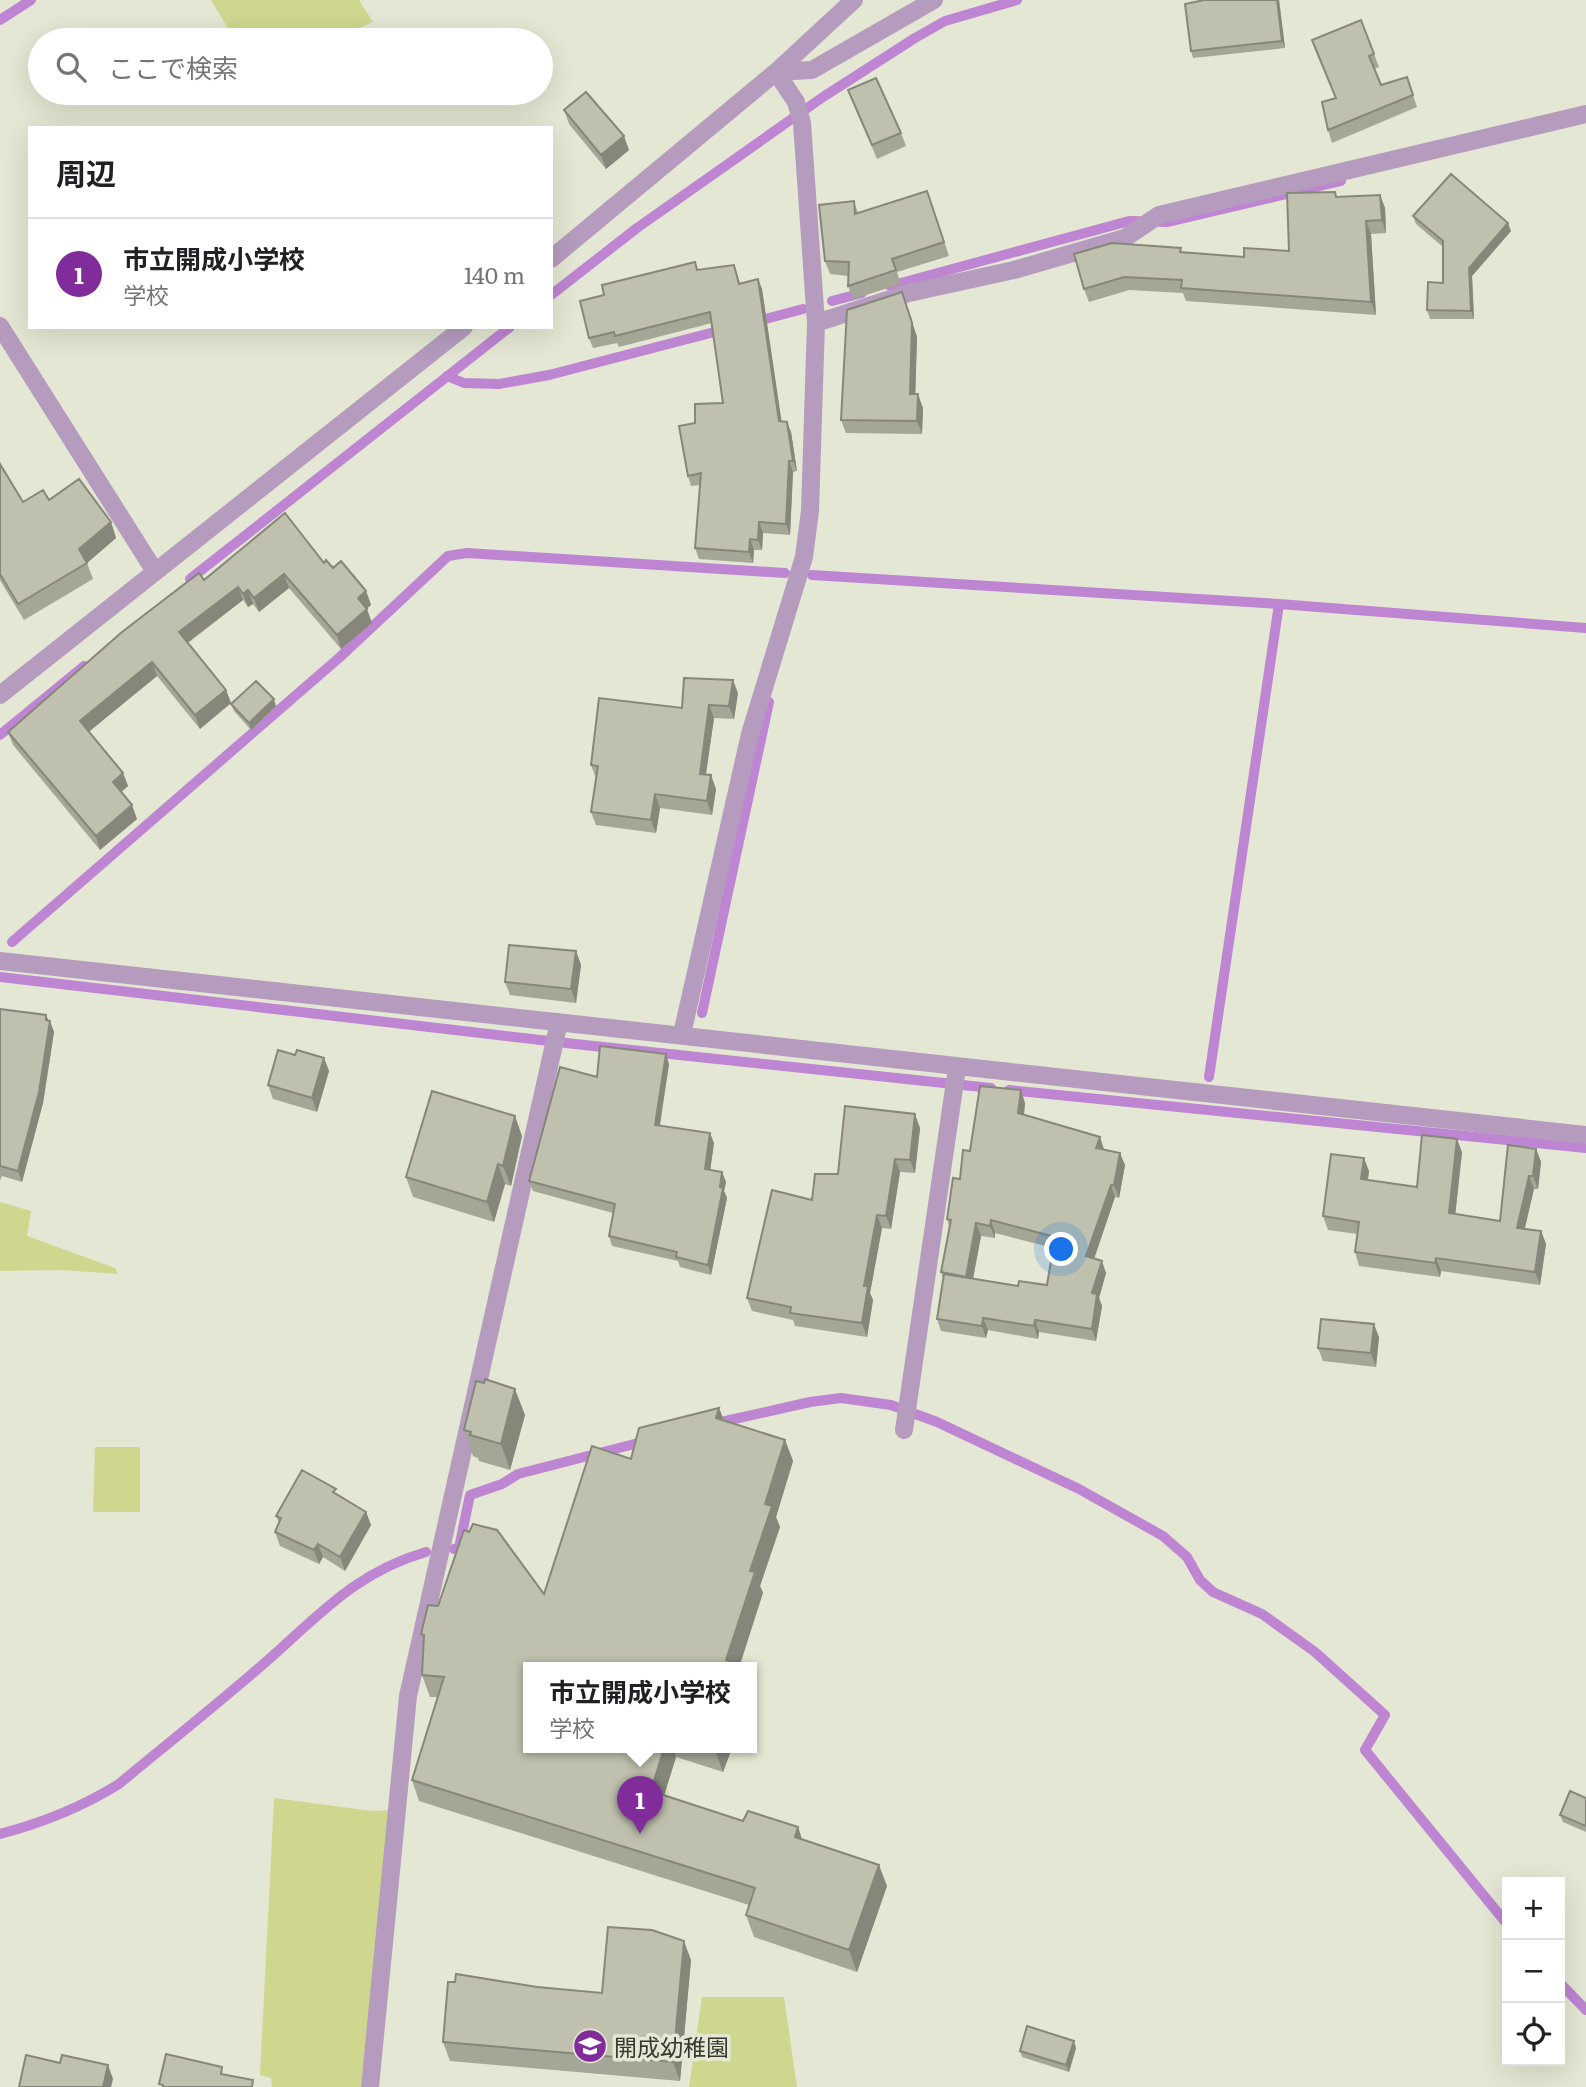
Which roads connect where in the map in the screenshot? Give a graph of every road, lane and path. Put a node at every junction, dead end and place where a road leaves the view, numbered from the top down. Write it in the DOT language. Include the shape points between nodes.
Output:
graph roads {
  1 [pos="854,0"];
  2 [pos="934,0"];
  3 [pos="776,72"];
  4 [pos="1586,114"];
  5 [pos="553,257"];
  6 [pos="816,323"];
  7 [pos="0,326"];
  8 [pos="461,329"];
  9 [pos="154,570"];
  10 [pos="0,695"];
  11 [pos="0,961"];
  12 [pos="682,1034"];
  13 [pos="556,1036"];
  14 [pos="955,1079"];
  15 [pos="1586,1135"];
  16 [pos="906,1417"];
  17 [pos="370,2087"];
  1 -- 3 [label="street"];
  2 -- 3 [label="street" via="812,69"];
  3 -- 5 [label="street"];
  3 -- 6 [label="street" via="796,102 802,123"];
  4 -- 6 [label="street" via="1159,215 1125,238 1014,270 909,293"];
  6 -- 12 [label="street" via="812,487 804,558 750,734"];
  7 -- 9 [label="street"];
  8 -- 9 [label="street"];
  9 -- 10 [label="street"];
  11 -- 13 [label="street"];
  12 -- 13 [label="street"];
  12 -- 14 [label="street"];
  13 -- 17 [label="street" via="408,1696"];
  14 -- 15 [label="street"];
  14 -- 16 [label="street"];
}
